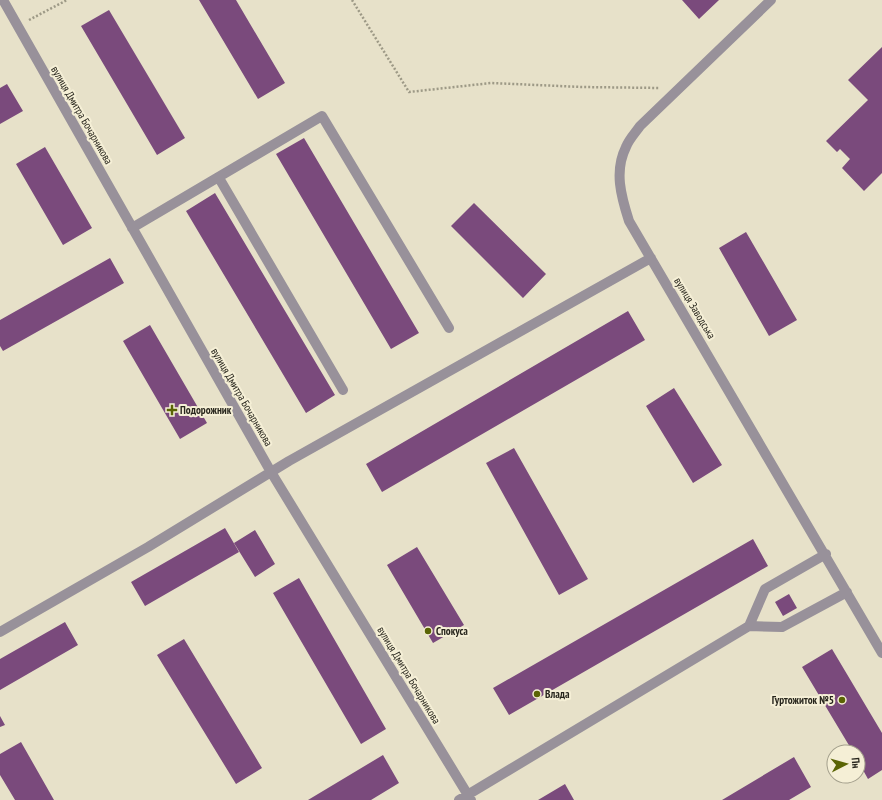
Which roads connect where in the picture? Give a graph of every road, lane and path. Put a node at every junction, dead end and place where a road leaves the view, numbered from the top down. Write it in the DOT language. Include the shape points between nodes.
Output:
graph roads {
  1 [pos="3,0"];
  2 [pos="67,0"];
  3 [pos="352,0"];
  4 [pos="771,0"];
  5 [pos="17,26"];
  6 [pos="679,89"];
  7 [pos="219,178"];
  8 [pos="132,228"];
  9 [pos="651,258"];
  10 [pos="449,328"];
  11 [pos="343,390"];
  12 [pos="271,472"];
  13 [pos="826,554"];
  14 [pos="847,592"];
  15 [pos="749,626"];
  16 [pos="0,632"];
  17 [pos="882,653"];
  18 [pos="466,798"];
  1 -- 5 [label="street, вулиця Дмитра Бочарникова"];
  2 -- 5 [label="path"];
  3 -- 6 [label="path" via="409,92 491,83"];
  4 -- 6 [label="street, вулиця Заводська"];
  5 -- 8 [label="street, вулиця Дмитра Бочарникова"];
  6 -- 9 [label="street, вулиця Заводська" via="640,126 626,147 619,171 620,195 629,221"];
  7 -- 8 [label="street"];
  7 -- 10 [label="street" via="322,116"];
  7 -- 11 [label="street"];
  8 -- 12 [label="street, вулиця Дмитра Бочарникова"];
  9 -- 12 [label="street"];
  9 -- 13 [label="street, вулиця Заводська"];
  12 -- 16 [label="street" via="148,547"];
  12 -- 18 [label="street, вулиця Дмитра Бочарникова"];
  13 -- 14 [label="street, вулиця Заводська"];
  13 -- 15 [label="street" via="765,589"];
  14 -- 15 [label="street" via="782,627"];
  14 -- 17 [label="street, вулиця Заводська"];
  15 -- 18 [label="street"];
}
